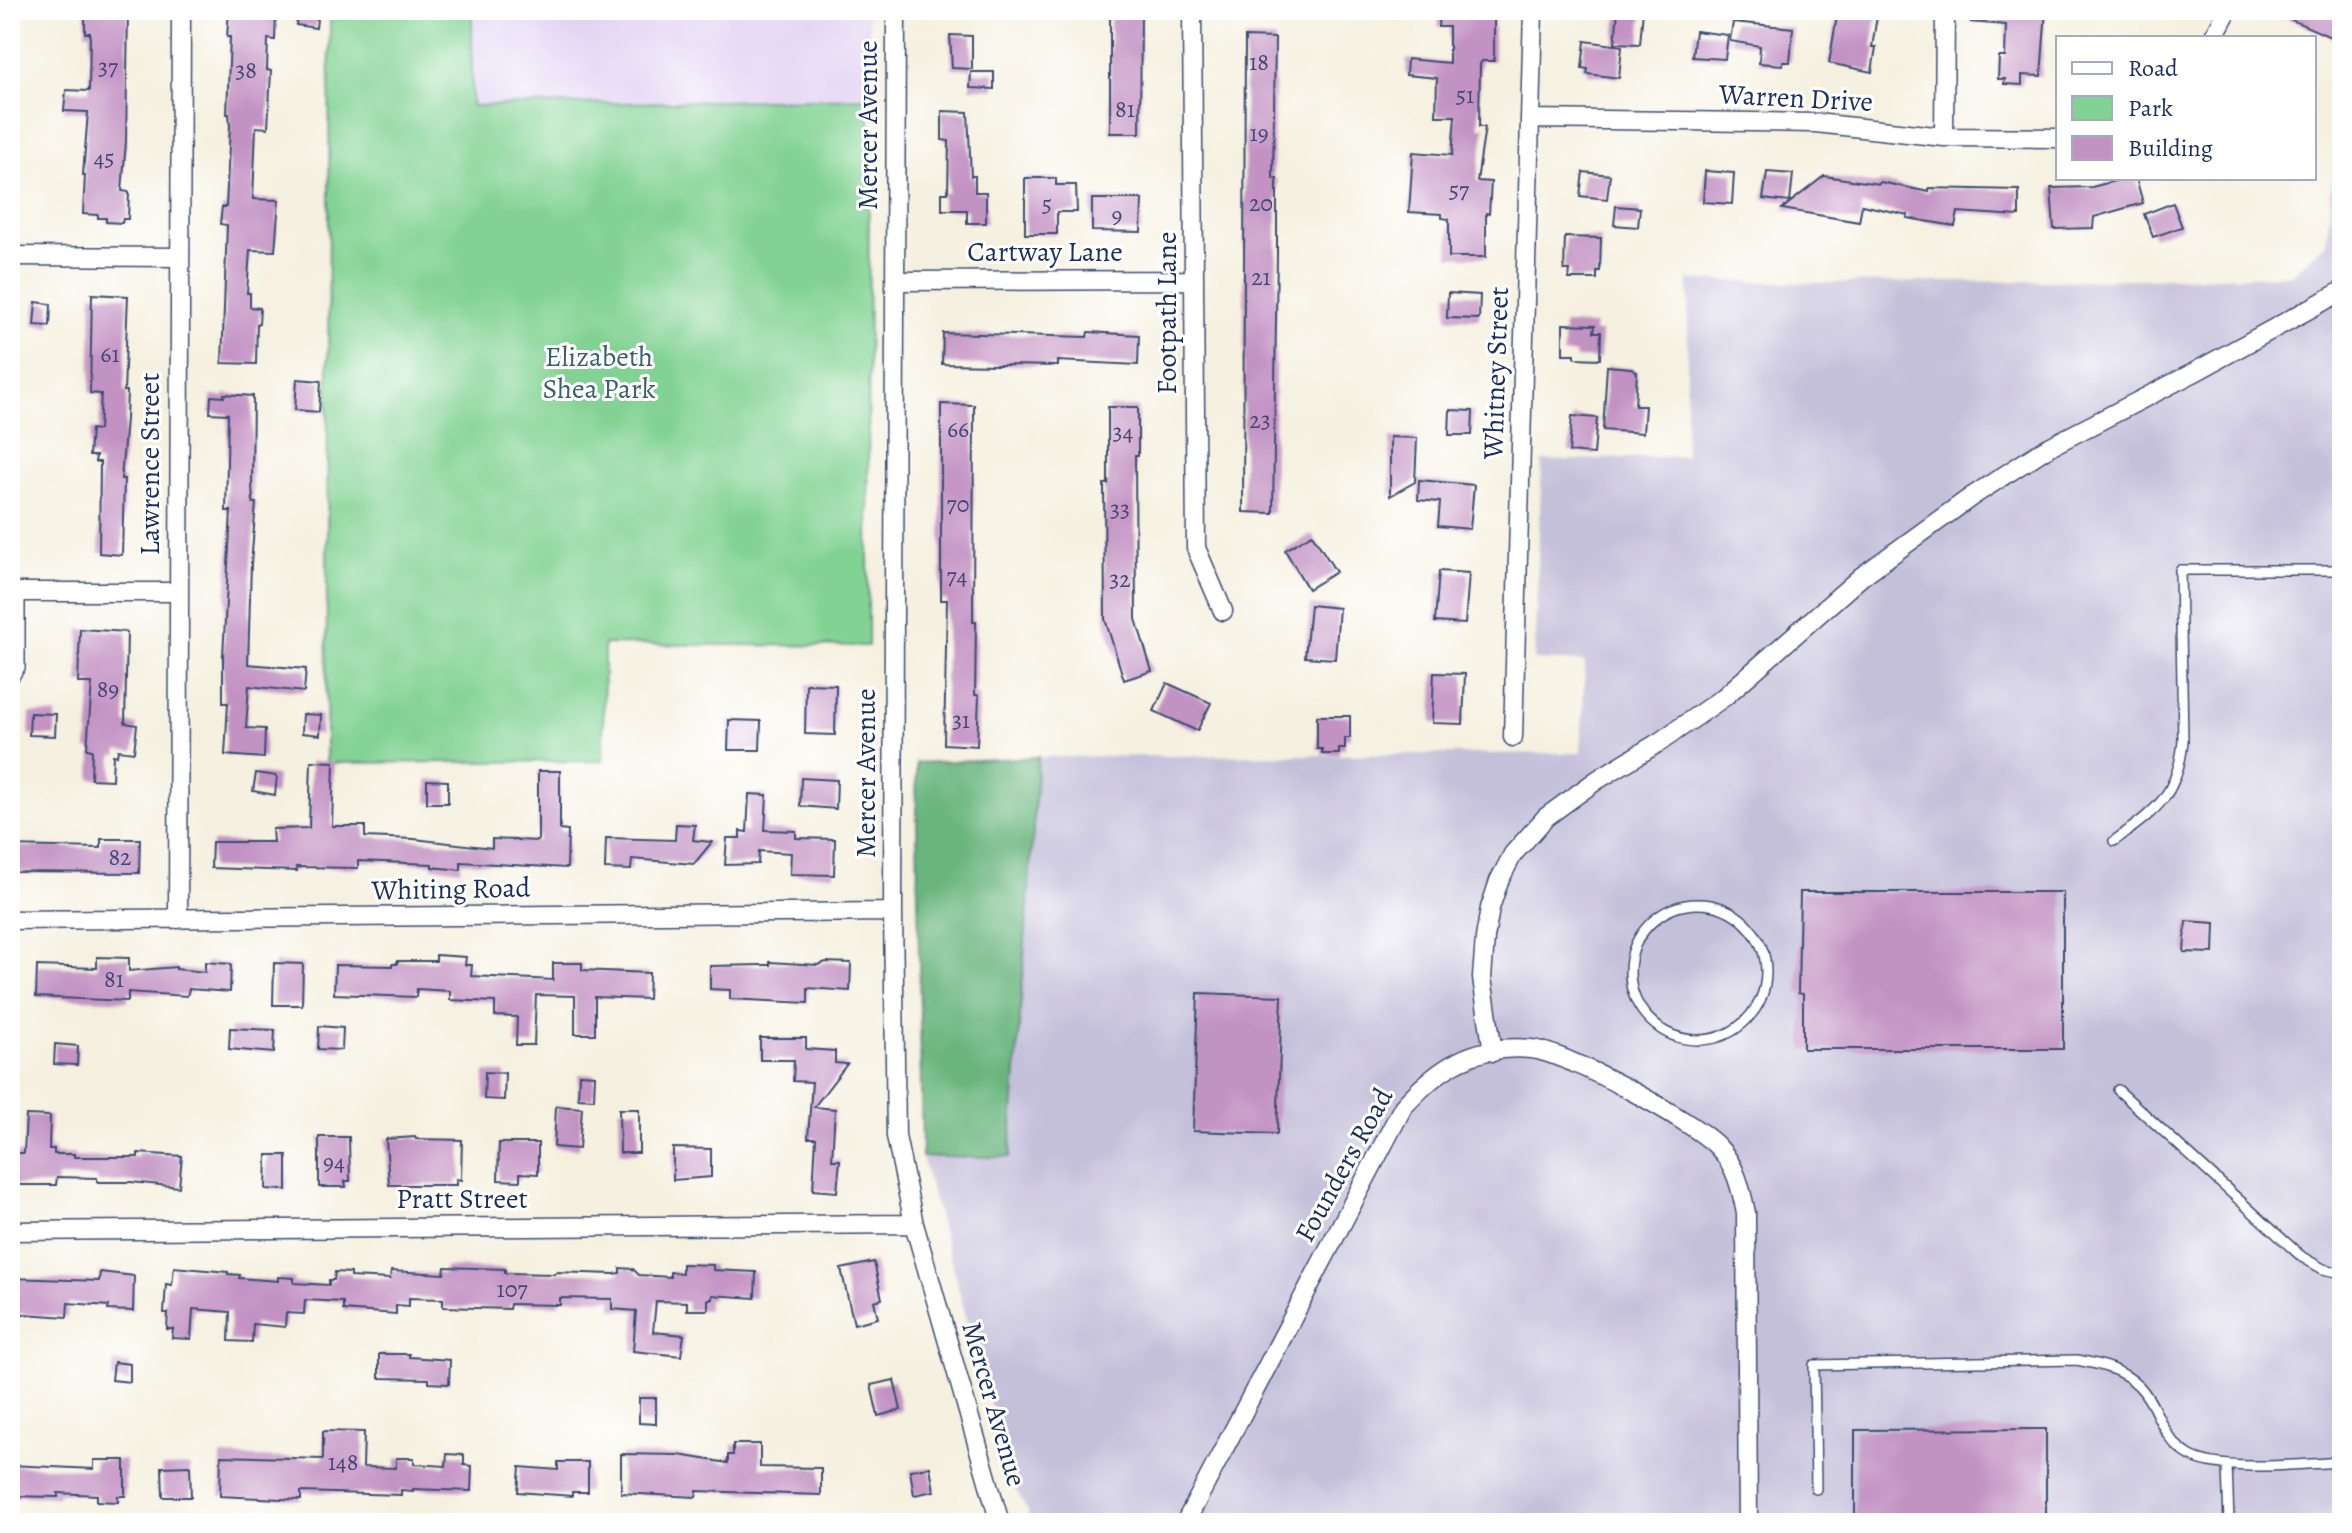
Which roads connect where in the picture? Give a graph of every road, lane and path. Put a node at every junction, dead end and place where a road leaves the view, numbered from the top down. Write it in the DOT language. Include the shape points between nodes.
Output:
graph roads {
  1 [pos="181,10"];
  2 [pos="896,10"];
  3 [pos="1192,10"];
  4 [pos="1533,10"];
  5 [pos="1945,10"];
  6 [pos="2228,10"];
  7 [pos="2214,36"];
  8 [pos="1531,119"];
  9 [pos="1944,137"];
  10 [pos="2056,138"];
  11 [pos="10,256"];
  12 [pos="180,257"];
  13 [pos="1194,280"];
  14 [pos="896,281"];
  15 [pos="2342,291"];
  16 [pos="2342,570"];
  17 [pos="15,592"];
  18 [pos="177,592"];
  19 [pos="1223,611"];
  20 [pos="10,683"];
  21 [pos="1513,737"];
  22 [pos="2114,841"];
  23 [pos="893,912"];
  24 [pos="178,919"];
  25 [pos="10,920"];
  26 [pos="1759,941"];
  27 [pos="1493,1052"];
  28 [pos="2118,1090"];
  29 [pos="914,1224"];
  30 [pos="10,1231"];
  31 [pos="2342,1273"];
  32 [pos="2342,1462"];
  33 [pos="2227,1465"];
  34 [pos="1816,1489"];
  35 [pos="1000,1523"];
  36 [pos="1185,1523"];
  37 [pos="1748,1523"];
  38 [pos="2229,1523"];
  1 -- 12 [label="street, Lawrence Street"];
  2 -- 14 [label="street, Mercer Avenue"];
  3 -- 13 [label="street, Footpath Lane"];
  4 -- 8 [label="street, Whitney Street"];
  5 -- 9 [label="street"];
  6 -- 7 [label="street"];
  8 -- 9 [label="street, Warren Drive" via="1816,123"];
  8 -- 21 [label="street, Whitney Street"];
  9 -- 10 [label="street, Warren Drive"];
  11 -- 12 [label="street"];
  12 -- 18 [label="street, Lawrence Street"];
  13 -- 14 [label="street, Cartway Lane"];
  13 -- 19 [label="street, Footpath Lane" via="1196,548"];
  14 -- 23 [label="street, Mercer Avenue"];
  15 -- 27 [label="street" via="2045,449 1971,497 1862,576 1724,697 1546,817 1513,854 1490,908 1482,978"];
  16 -- 22 [label="lane" via="2180,570 2181,761 2157,809"];
  17 -- 18 [label="street"];
  17 -- 20 [label="lane" via="20,668"];
  18 -- 24 [label="street, Lawrence Street"];
  23 -- 24 [label="street, Whiting Road"];
  23 -- 29 [label="street, Mercer Avenue" via="896,1136"];
  24 -- 25 [label="street, Whiting Road"];
  26 -- 26 [label="lane" via="1730,911 1690,904 1667,910 1640,934 1632,952 1629,972 1640,1010 1670,1035 1709,1040 1728,1034 1759,1004 1766,984"];
  27 -- 36 [label="street, Founders Road" via="1443,1068 1403,1107"];
  27 -- 37 [label="street, Founders Road" via="1529,1049 1579,1065 1701,1131 1734,1168 1746,1213"];
  28 -- 31 [label="lane" via="2302,1257"];
  29 -- 30 [label="street, Pratt Street"];
  29 -- 35 [label="street, Mercer Avenue"];
  32 -- 33 [label="lane"];
  33 -- 34 [label="lane" via="2191,1456 2169,1440 2139,1386 2100,1364 2077,1360 1814,1365"];
  33 -- 38 [label="lane"];
}
